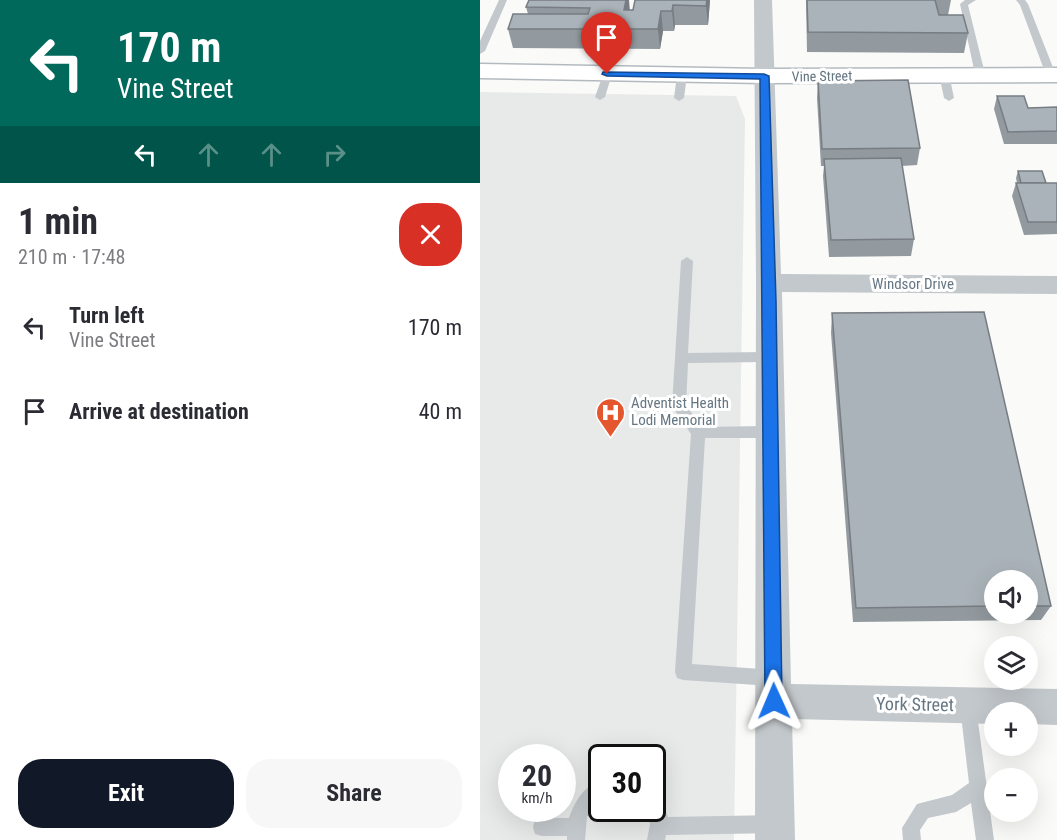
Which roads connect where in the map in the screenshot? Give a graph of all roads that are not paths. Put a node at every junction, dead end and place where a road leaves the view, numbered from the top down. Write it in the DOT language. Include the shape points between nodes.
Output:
graph roads {
  1 [pos="503,0"];
  2 [pos="763,0"];
  3 [pos="972,0"];
  4 [pos="1020,0"];
  5 [pos="480,51"];
  6 [pos="480,71"];
  7 [pos="607,74"];
  8 [pos="944,74"];
  9 [pos="980,74"];
  10 [pos="1054,75"];
  11 [pos="764,76"];
  12 [pos="600,97"];
  13 [pos="949,98"];
  14 [pos="687,261"];
  15 [pos="769,283"];
  16 [pos="1057,285"];
  17 [pos="770,357"];
  18 [pos="681,358"];
  19 [pos="771,432"];
  20 [pos="698,433"];
  21 [pos="773,689"];
  22 [pos="968,705"];
  23 [pos="1057,707"];
  24 [pos="978,788"];
  25 [pos="588,799"];
  26 [pos="542,828"];
  27 [pos="775,832"];
  28 [pos="658,833"];
  29 [pos="575,834"];
  30 [pos="912,840"];
  31 [pos="985,840"];
  1 -- 5 [label="lane"];
  2 -- 11 [label="street"];
  3 -- 9 [label="lane" via="964,4"];
  4 -- 10 [label="lane"];
  6 -- 7 [label="street, Vine Street"];
  7 -- 11 [label="street, Vine Street" via="680,86"];
  7 -- 12 [label="lane"];
  8 -- 9 [label="street, Vine Street"];
  8 -- 11 [label="street, Vine Street"];
  8 -- 13 [label="lane"];
  9 -- 10 [label="street, Vine Street"];
  11 -- 15 [label="street"];
  14 -- 18 [label="lane"];
  15 -- 16 [label="street, Windsor Drive"];
  15 -- 17 [label="street"];
  17 -- 18 [label="lane"];
  17 -- 19 [label="street"];
  18 -- 20 [label="lane" via="679,406"];
  19 -- 20 [label="lane"];
  19 -- 21 [label="street"];
  20 -- 21 [label="lane" via="683,672"];
  21 -- 22 [label="street, York Street"];
  21 -- 27 [label="street"];
  22 -- 23 [label="street, York Street"];
  22 -- 24 [label="lane"];
  24 -- 30 [label="lane" via="956,803 923,810 911,828"];
  24 -- 31 [label="lane"];
  25 -- 29 [label="lane" via="580,810"];
  26 -- 29 [label="lane"];
  27 -- 28 [label="lane"];
}
